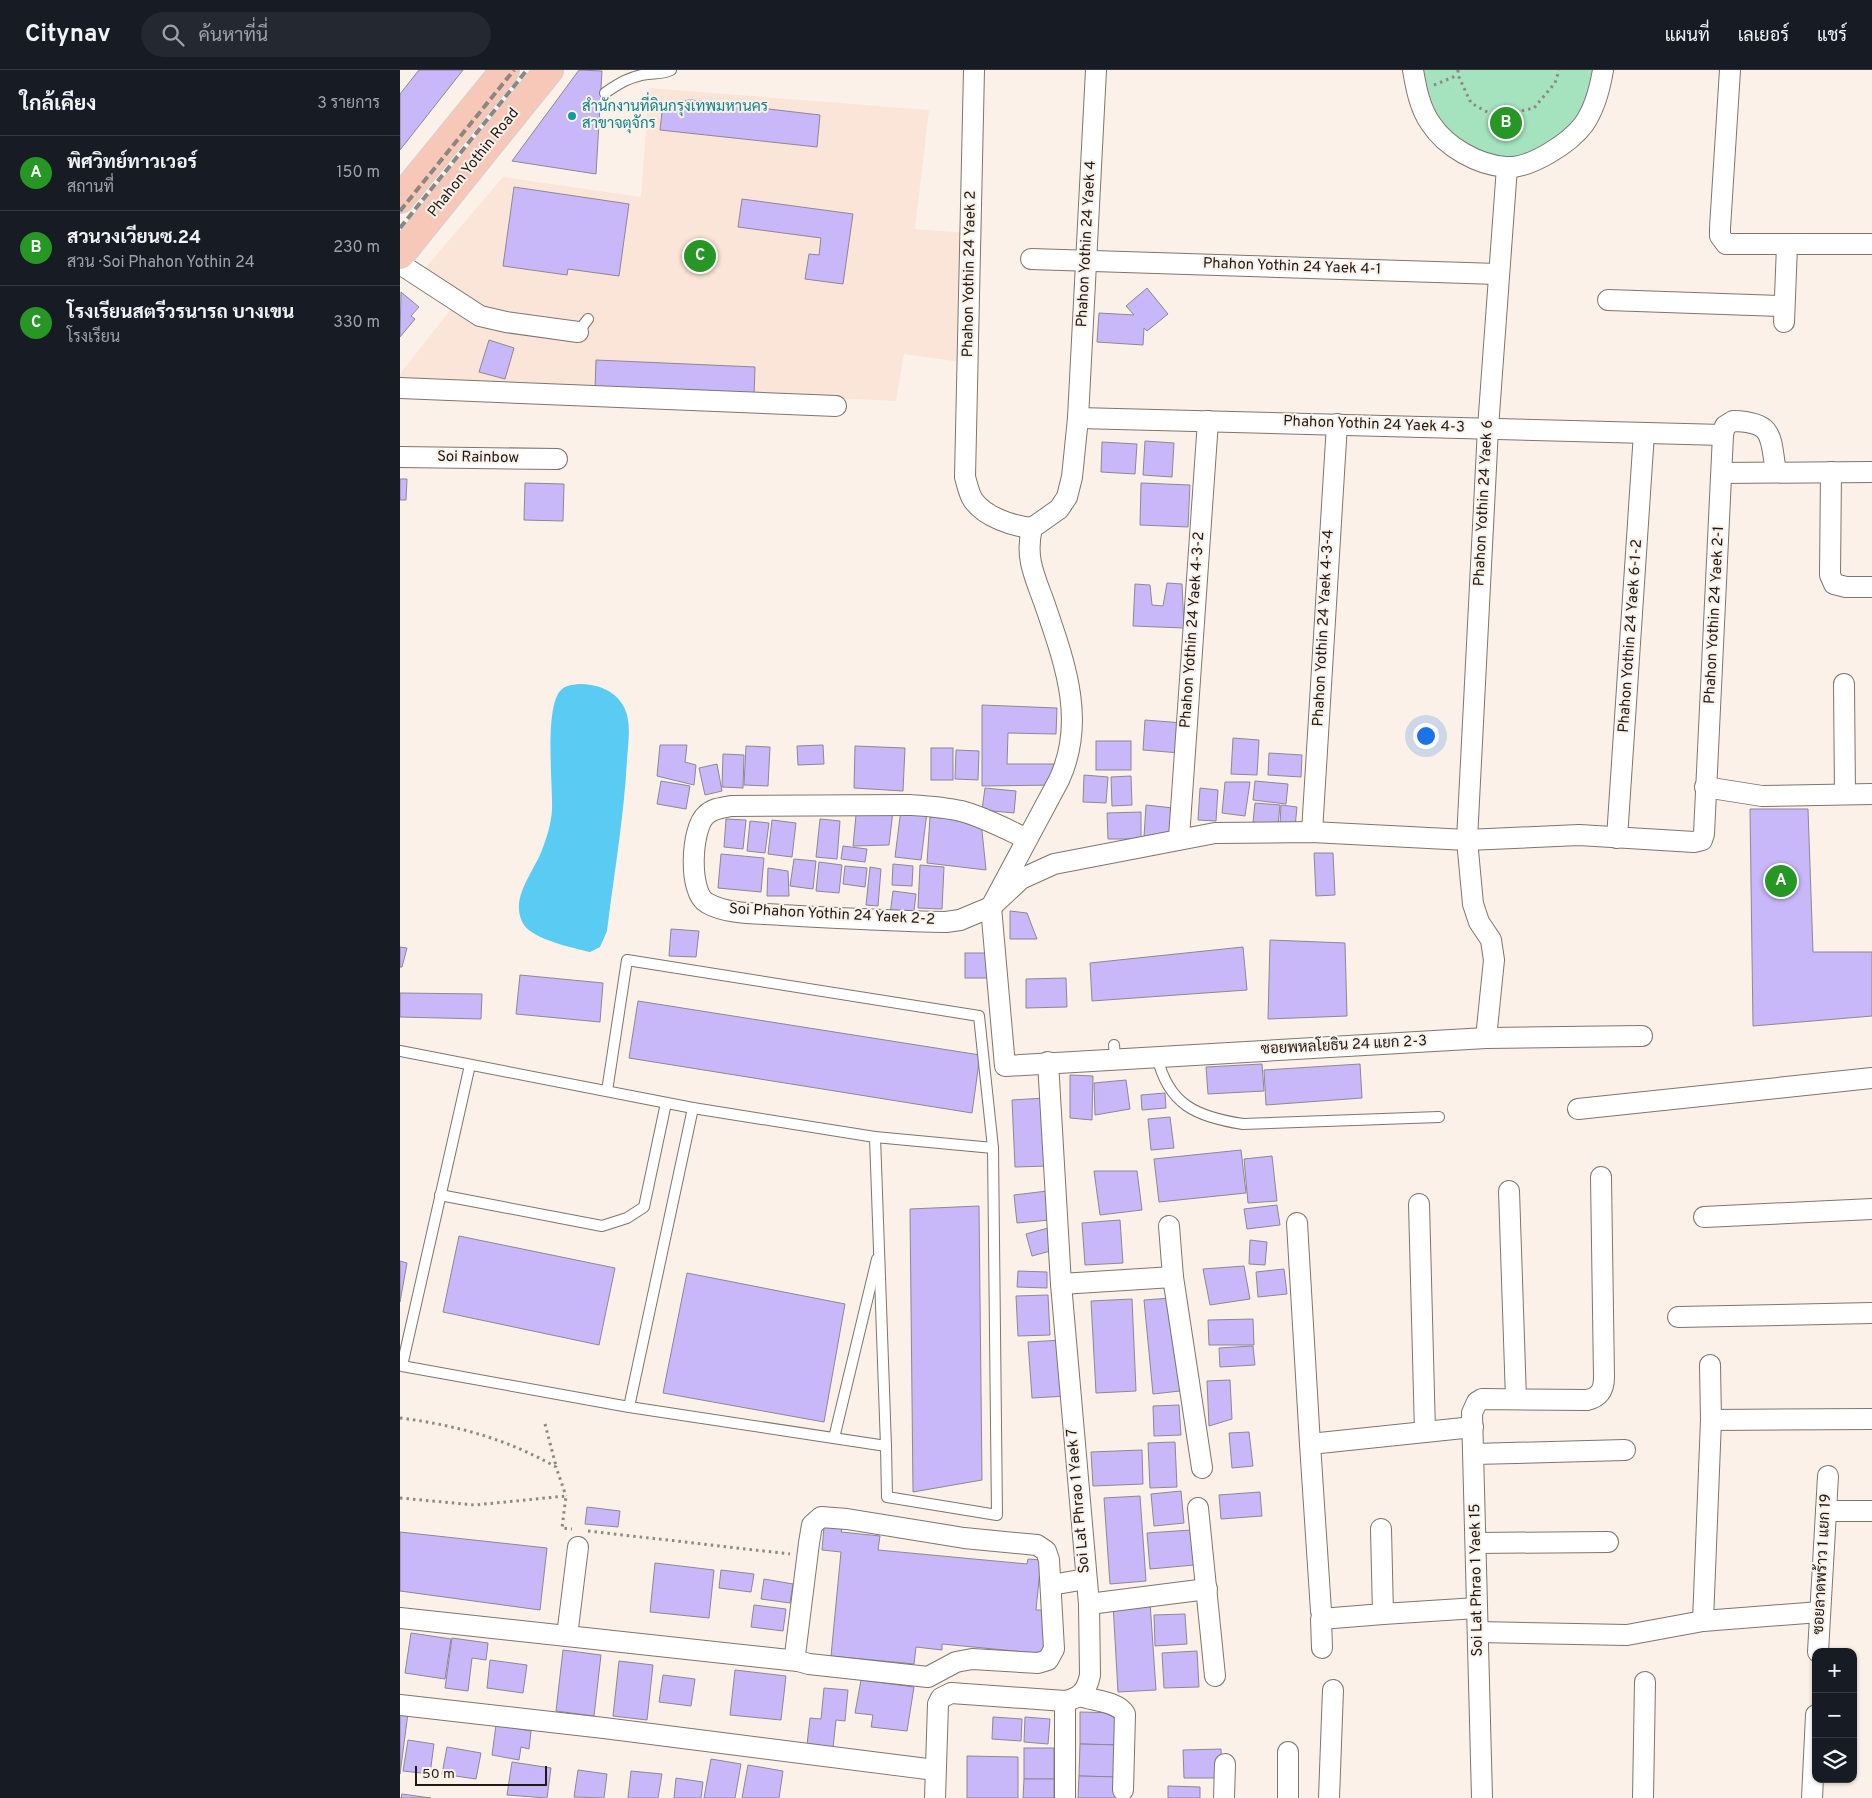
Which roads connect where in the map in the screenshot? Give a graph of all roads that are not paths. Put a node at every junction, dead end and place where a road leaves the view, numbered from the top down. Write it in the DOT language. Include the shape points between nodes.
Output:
graph roads {
  1 [pos="505,70"];
  2 [pos="549,70"];
  3 [pos="671,70"];
  4 [pos="974,70"];
  5 [pos="1096,70"];
  6 [pos="1414,70"];
  7 [pos="1603,70"];
  8 [pos="1730,70"];
  9 [pos="605,93"];
  10 [pos="1507,167"];
  11 [pos="400,199"];
  12 [pos="1872,244"];
  13 [pos="1787,246"];
  14 [pos="400,255"];
  15 [pos="1031,260"];
  16 [pos="1086,261"];
  17 [pos="400,264"];
  18 [pos="1498,274"];
  19 [pos="1608,300"];
  20 [pos="583,325"];
  21 [pos="400,388"];
  22 [pos="836,406"];
  23 [pos="1078,418"];
  24 [pos="1208,421"];
  25 [pos="1336,424"];
  26 [pos="1488,428"];
  27 [pos="1644,433"];
  28 [pos="1722,440"];
  29 [pos="400,457"];
  30 [pos="557,459"];
  31 [pos="1776,472"];
  32 [pos="1831,472"];
  33 [pos="1872,472"];
  34 [pos="1722,473"];
  35 [pos="1032,528"];
  36 [pos="1872,587"];
  37 [pos="1844,684"];
  38 [pos="1705,787"];
  39 [pos="1845,794"];
  40 [pos="1872,794"];
  41 [pos="1312,832"];
  42 [pos="1179,838"];
  43 [pos="1617,838"];
  44 [pos="1027,839"];
  45 [pos="1467,840"];
  46 [pos="991,907"];
  47 [pos="1642,1036"];
  48 [pos="1486,1038"];
  49 [pos="400,1051"];
  50 [pos="1157,1056"];
  51 [pos="1048,1062"];
  52 [pos="470,1065"];
  53 [pos="1872,1078"];
  54 [pos="607,1091"];
  55 [pos="666,1103"];
  56 [pos="693,1108"];
  57 [pos="1578,1109"];
  58 [pos="1439,1117"];
  59 [pos="875,1137"];
  60 [pos="994,1148"];
  61 [pos="1601,1178"];
  62 [pos="1509,1191"];
  63 [pos="440,1195"];
  64 [pos="1419,1204"];
  65 [pos="1872,1209"];
  66 [pos="1704,1217"];
  67 [pos="1297,1223"];
  68 [pos="1169,1226"];
  69 [pos="880,1246"];
  70 [pos="1173,1277"];
  71 [pos="1061,1284"];
  72 [pos="1872,1313"];
  73 [pos="1678,1317"];
  74 [pos="1710,1365"];
  75 [pos="401,1366"];
  76 [pos="1516,1399"];
  77 [pos="629,1407"];
  78 [pos="1872,1419"];
  79 [pos="1711,1420"];
  80 [pos="1473,1427"];
  81 [pos="1425,1432"];
  82 [pos="834,1438"];
  83 [pos="1310,1444"];
  84 [pos="886,1446"];
  85 [pos="1625,1450"];
  86 [pos="1474,1454"];
  87 [pos="1202,1468"];
  88 [pos="1828,1476"];
  89 [pos="1198,1508"];
  90 [pos="1826,1511"];
  91 [pos="1872,1511"];
  92 [pos="1381,1529"];
  93 [pos="1608,1542"];
  94 [pos="1476,1543"];
  95 [pos="578,1547"];
  96 [pos="1086,1579"];
  97 [pos="1051,1585"];
  98 [pos="1207,1589"];
  99 [pos="1089,1604"];
  100 [pos="1477,1608"];
  101 [pos="1321,1610"];
  102 [pos="1820,1612"];
  103 [pos="1383,1614"];
  104 [pos="400,1618"];
  105 [pos="1703,1621"];
  106 [pos="1478,1632"];
  107 [pos="567,1636"];
  108 [pos="1322,1648"];
  109 [pos="1818,1648"];
  110 [pos="798,1661"];
  111 [pos="1215,1676"];
  112 [pos="1646,1682"];
  113 [pos="1333,1690"];
  114 [pos="1073,1698"];
  115 [pos="400,1705"];
  116 [pos="1815,1738"];
  117 [pos="1288,1752"];
  118 [pos="1225,1764"];
  119 [pos="935,1770"];
  120 [pos="1123,1790"];
  121 [pos="935,1798"];
  122 [pos="1065,1798"];
  123 [pos="1224,1798"];
  124 [pos="1288,1798"];
  125 [pos="1329,1798"];
  126 [pos="1482,1798"];
  127 [pos="1643,1798"];
  128 [pos="1812,1798"];
  1 -- 11 [label="main road"];
  2 -- 14 [label="main road, Phahon Yothin Road"];
  3 -- 9 [label="lane" via="622,80"];
  4 -- 35 [label="street, Phahon Yothin 24 Yaek 2" via="965,477 972,499 986,512 1021,527"];
  5 -- 16 [label="street, Phahon Yothin 24 Yaek 4"];
  6 -- 10 [label="street" via="1417,92 1430,123 1451,144 1482,161"];
  7 -- 10 [label="street" via="1592,111 1575,134 1544,156"];
  8 -- 13 [label="street" via="1720,236 1726,244"];
  10 -- 18 [label="street, Phahon Yothin 24 Yaek 6"];
  12 -- 13 [label="street"];
  13 -- 19 [label="street" via="1784,314"];
  15 -- 16 [label="street, Phahon Yothin 24 Yaek 4-1"];
  16 -- 18 [label="street, Phahon Yothin 24 Yaek 4-1"];
  16 -- 23 [label="street, Phahon Yothin 24 Yaek 4"];
  17 -- 20 [label="street" via="480,316 506,322"];
  18 -- 26 [label="street, Phahon Yothin 24 Yaek 6"];
  21 -- 22 [label="street"];
  23 -- 24 [label="street, Phahon Yothin 24 Yaek 4-3"];
  23 -- 35 [label="street" via="1067,497 1059,509"];
  24 -- 25 [label="street, Phahon Yothin 24 Yaek 4-3"];
  24 -- 42 [label="street, Phahon Yothin 24 Yaek 4-3-2"];
  25 -- 26 [label="street, Phahon Yothin 24 Yaek 4-3"];
  25 -- 41 [label="street, Phahon Yothin 24 Yaek 4-3-4"];
  26 -- 27 [label="street, Phahon Yothin 24 Yaek 4-3"];
  26 -- 45 [label="street, Phahon Yothin 24 Yaek 6"];
  27 -- 28 [label="street, Phahon Yothin 24 Yaek 4-3"];
  27 -- 43 [label="street, Phahon Yothin 24 Yaek 6-1-2"];
  28 -- 31 [label="street" via="1725,426 1733,421 1765,427"];
  28 -- 34 [label="street, Phahon Yothin 24 Yaek 2-1"];
  29 -- 30 [label="street, Soi Rainbow"];
  31 -- 32 [label="street"];
  31 -- 34 [label="street"];
  32 -- 33 [label="street"];
  32 -- 36 [label="street" via="1830,575 1834,584 1840,586"];
  34 -- 38 [label="street, Phahon Yothin 24 Yaek 2-1"];
  35 -- 44 [label="street" via="1028,558 1066,669 1072,710 1067,764"];
  37 -- 39 [label="street"];
  38 -- 39 [label="street" via="1762,796"];
  38 -- 43 [label="street, Phahon Yothin 24 Yaek 2-1" via="1702,840"];
  39 -- 40 [label="street"];
  41 -- 42 [label="street, Phahon Yothin 24 Yaek 2-1" via="1215,833"];
  41 -- 45 [label="street, Phahon Yothin 24 Yaek 2-1"];
  42 -- 46 [label="street, Phahon Yothin 24 Yaek 2-1" via="1054,864 1021,879"];
  43 -- 45 [label="street, Phahon Yothin 24 Yaek 2-1" via="1579,836"];
  44 -- 46 [label="street"];
  44 -- 46 [label="street, Soi Phahon Yothin 24 Yaek 2-2" via="961,811 910,805 731,806 715,809 701,821 694,852 697,894 705,903 717,908 827,918 946,922 960,920"];
  45 -- 48 [label="street, Phahon Yothin 24 Yaek 6" via="1473,904 1479,922 1491,940 1494,960"];
  46 -- 51 [label="street, ซอยพหลโยธิน 24 แยก 2-3" via="1005,1066"];
  47 -- 48 [label="street, ซอยพหลโยธิน 24 แยก 2-3"];
  48 -- 50 [label="street, ซอยพหลโยธิน 24 แยก 2-3" via="1237,1048"];
  49 -- 52 [label="lane"];
  50 -- 51 [label="street, ซอยพหลโยธิน 24 แยก 2-3" via="1114,1052"];
  50 -- 58 [label="lane" via="1162,1075 1176,1096 1194,1112 1218,1120 1243,1124"];
  51 -- 71 [label="street, Soi Lat Phrao 1 Yaek 7"];
  52 -- 54 [label="lane"];
  52 -- 63 [label="lane"];
  53 -- 57 [label="street"];
  54 -- 55 [label="lane"];
  54 -- 60 [label="lane" via="627,960 979,1016"];
  55 -- 56 [label="lane"];
  55 -- 63 [label="lane" via="644,1207 627,1218 602,1226"];
  56 -- 59 [label="lane"];
  56 -- 77 [label="lane"];
  59 -- 60 [label="lane"];
  59 -- 69 [label="lane"];
  60 -- 84 [label="lane" via="997,1515 887,1497"];
  61 -- 76 [label="street" via="1604,1386 1601,1393 1587,1400"];
  62 -- 76 [label="street"];
  63 -- 75 [label="lane"];
  64 -- 81 [label="street"];
  65 -- 66 [label="street"];
  67 -- 83 [label="street"];
  68 -- 70 [label="street"];
  69 -- 82 [label="lane"];
  69 -- 84 [label="lane"];
  70 -- 71 [label="street"];
  70 -- 87 [label="street"];
  71 -- 96 [label="street, Soi Lat Phrao 1 Yaek 7"];
  72 -- 73 [label="street"];
  74 -- 79 [label="street"];
  75 -- 77 [label="lane"];
  76 -- 80 [label="street, Soi Lat Phrao 1 Yaek 15" via="1478,1402 1472,1413"];
  77 -- 82 [label="lane"];
  78 -- 79 [label="street"];
  79 -- 105 [label="street"];
  80 -- 81 [label="street"];
  80 -- 86 [label="street, Soi Lat Phrao 1 Yaek 15"];
  81 -- 83 [label="street"];
  82 -- 84 [label="lane"];
  83 -- 101 [label="street"];
  85 -- 86 [label="street"];
  86 -- 94 [label="street, Soi Lat Phrao 1 Yaek 15"];
  88 -- 90 [label="street, ซอยลาดพร้าว 1 แยก 19"];
  89 -- 98 [label="street"];
  90 -- 91 [label="street"];
  90 -- 102 [label="street, ซอยลาดพร้าว 1 แยก 19"];
  92 -- 103 [label="street"];
  93 -- 94 [label="street"];
  94 -- 100 [label="street, Soi Lat Phrao 1 Yaek 15"];
  95 -- 107 [label="street"];
  96 -- 97 [label="street"];
  96 -- 99 [label="street, Soi Lat Phrao 1 Yaek 7"];
  97 -- 110 [label="street" via="1054,1649 1048,1660 1038,1663 972,1659 956,1662 928,1676"];
  97 -- 110 [label="street" via="1046,1551 1037,1545 820,1517 812,1525 807,1556 795,1655"];
  98 -- 99 [label="street"];
  98 -- 111 [label="street"];
  99 -- 114 [label="street, Soi Lat Phrao 1 Yaek 7" via="1088,1687"];
  100 -- 103 [label="street"];
  100 -- 106 [label="street, Soi Lat Phrao 1 Yaek 15"];
  102 -- 105 [label="street"];
  102 -- 109 [label="street, ซอยลาดพร้าว 1 แยก 19"];
  103 -- 108 [label="street" via="1321,1619"];
  104 -- 107 [label="street"];
  105 -- 106 [label="street" via="1627,1635"];
  106 -- 126 [label="street, Soi Lat Phrao 1 Yaek 15"];
  107 -- 110 [label="street"];
  112 -- 127 [label="street"];
  113 -- 125 [label="street"];
  114 -- 119 [label="street" via="945,1695 938,1704"];
  114 -- 120 [label="street" via="1122,1708 1125,1714"];
  114 -- 122 [label="street"];
  115 -- 119 [label="street"];
  116 -- 128 [label="street"];
  117 -- 124 [label="street"];
  118 -- 123 [label="street"];
  119 -- 121 [label="street"];
}
